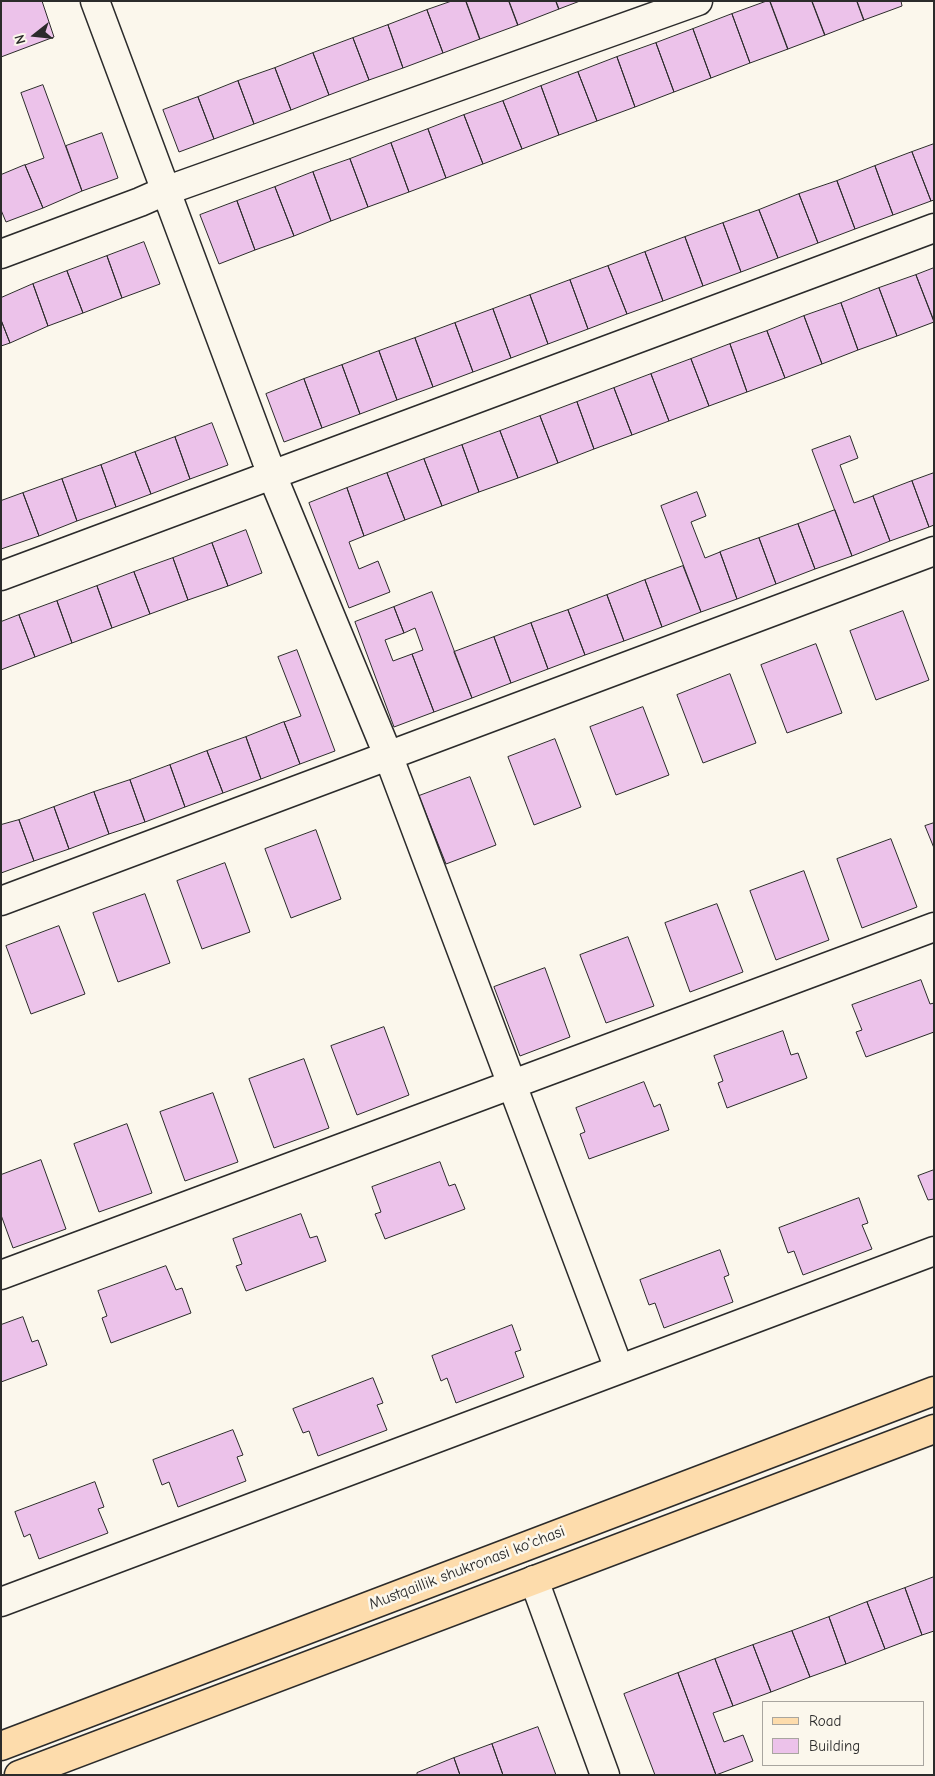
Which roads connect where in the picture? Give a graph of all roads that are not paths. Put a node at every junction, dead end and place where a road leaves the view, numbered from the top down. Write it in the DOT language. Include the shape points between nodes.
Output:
graph roads {
  1 [pos="95,1"];
  2 [pos="698,1"];
  3 [pos="165,191"];
  4 [pos="934,228"];
  5 [pos="1,254"];
  6 [pos="272,475"];
  7 [pos="934,551"];
  8 [pos="1,576"];
  9 [pos="388,755"];
  10 [pos="1,901"];
  11 [pos="934,928"];
  12 [pos="512,1084"];
  13 [pos="934,1251"];
  14 [pos="1,1275"];
  15 [pos="619,1369"];
  16 [pos="934,1391"];
  17 [pos="934,1428"];
  18 [pos="534,1580"];
  19 [pos="1,1602"];
  20 [pos="1,1746"];
  21 [pos="19,1775"];
  22 [pos="605,1775"];
  1 -- 3 [label="street"];
  2 -- 3 [label="street"];
  3 -- 5 [label="street"];
  3 -- 6 [label="street"];
  4 -- 6 [label="street"];
  6 -- 8 [label="street"];
  6 -- 9 [label="street"];
  7 -- 9 [label="street"];
  9 -- 10 [label="street"];
  9 -- 12 [label="street"];
  11 -- 12 [label="street"];
  12 -- 14 [label="street"];
  12 -- 15 [label="street"];
  13 -- 15 [label="street"];
  15 -- 19 [label="street"];
  16 -- 20 [label="main road, Mustqaillik shukronasi ko'chasi"];
  17 -- 18 [label="main road"];
  18 -- 21 [label="main road"];
  18 -- 22 [label="street"];
}
